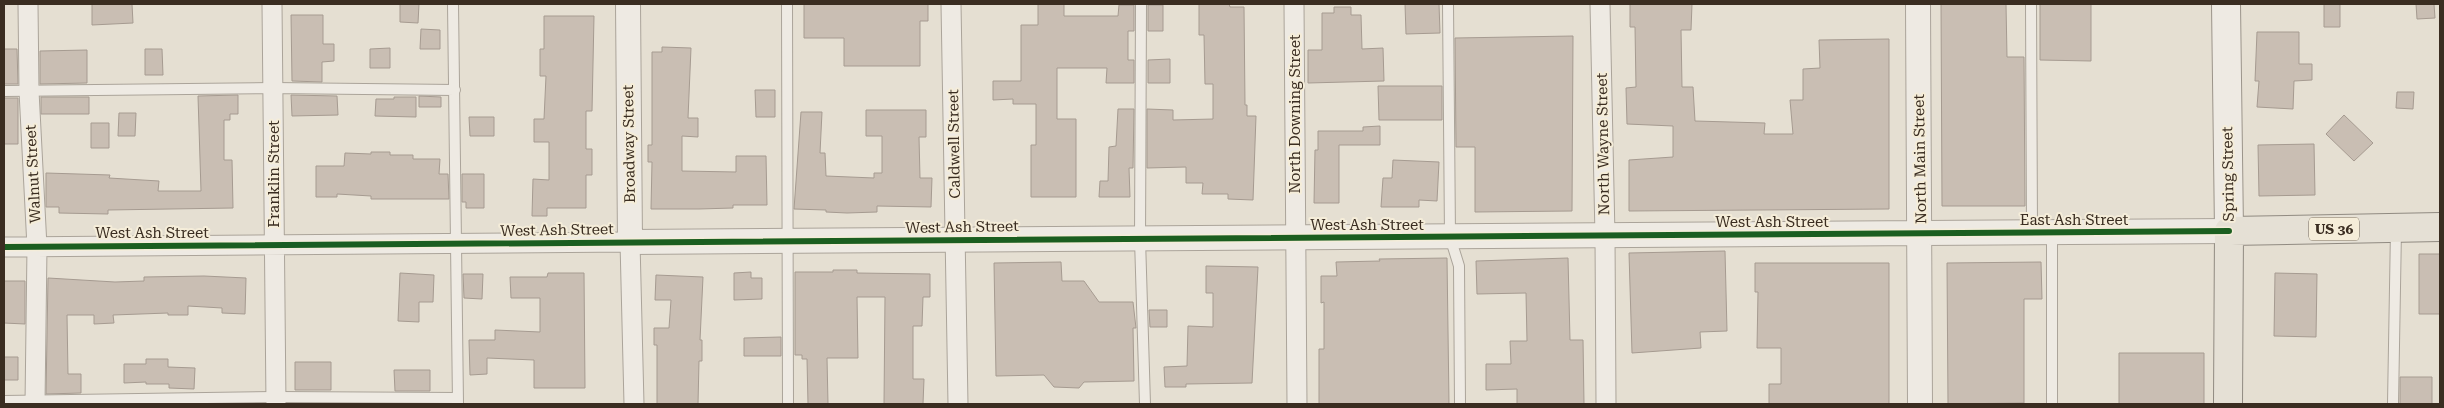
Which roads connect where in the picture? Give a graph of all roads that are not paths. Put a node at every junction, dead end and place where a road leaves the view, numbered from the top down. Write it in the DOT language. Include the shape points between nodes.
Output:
graph roads {
  1 [pos="28,4"];
  2 [pos="272,4"];
  3 [pos="453,4"];
  4 [pos="628,4"];
  5 [pos="787,4"];
  6 [pos="951,4"];
  7 [pos="1141,4"];
  8 [pos="1294,4"];
  9 [pos="1448,4"];
  10 [pos="1600,4"];
  11 [pos="1918,4"];
  12 [pos="2030,4"];
  13 [pos="2226,4"];
  14 [pos="273,88"];
  15 [pos="455,90"];
  16 [pos="4,91"];
  17 [pos="29,91"];
  18 [pos="2440,227"];
  19 [pos="2396,228"];
  20 [pos="2229,231"];
  21 [pos="2042,233"];
  22 [pos="1920,234"];
  23 [pos="1605,236"];
  24 [pos="1450,237"];
  25 [pos="1296,238"];
  26 [pos="1140,239"];
  27 [pos="956,240"];
  28 [pos="630,242"];
  29 [pos="787,242"];
  30 [pos="455,244"];
  31 [pos="274,245"];
  32 [pos="4,247"];
  33 [pos="37,247"];
  34 [pos="4,401"];
  35 [pos="276,401"];
  36 [pos="458,401"];
  37 [pos="35,402"];
  38 [pos="634,404"];
  39 [pos="788,404"];
  40 [pos="958,404"];
  41 [pos="1145,404"];
  42 [pos="1297,404"];
  43 [pos="1460,404"];
  44 [pos="1606,404"];
  45 [pos="1920,404"];
  46 [pos="2052,404"];
  47 [pos="2228,404"];
  48 [pos="2393,404"];
  1 -- 17 [label="street, Walnut Street"];
  2 -- 14 [label="street, Franklin Street"];
  3 -- 15 [label="lane"];
  4 -- 28 [label="street, Broadway Street"];
  5 -- 29 [label="lane"];
  6 -- 27 [label="street, Caldwell Street"];
  7 -- 26 [label="lane"];
  8 -- 25 [label="street, North Downing Street"];
  9 -- 24 [label="lane"];
  10 -- 23 [label="street, North Wayne Street"];
  11 -- 22 [label="street, North Main Street"];
  12 -- 21 [label="lane"];
  13 -- 20 [label="main road, Spring Street"];
  14 -- 15 [label="lane"];
  14 -- 17 [label="lane"];
  14 -- 31 [label="street, Franklin Street"];
  15 -- 30 [label="lane"];
  16 -- 17 [label="lane"];
  17 -- 33 [label="street, Walnut Street"];
  18 -- 19 [label="main road, East Ash Street / US 36"];
  19 -- 20 [label="main road, East Ash Street / US 36"];
  19 -- 48 [label="lane"];
  20 -- 21 [label="street, East Ash Street"];
  20 -- 47 [label="main road, Spring Street"];
  21 -- 22 [label="street, East Ash Street"];
  21 -- 46 [label="lane"];
  22 -- 23 [label="street, West Ash Street"];
  22 -- 45 [label="street, North Main Street"];
  23 -- 24 [label="street, West Ash Street"];
  23 -- 44 [label="street, North Wayne Street"];
  24 -- 25 [label="street, West Ash Street"];
  24 -- 43 [label="lane" via="1459,266"];
  25 -- 26 [label="street, West Ash Street"];
  25 -- 42 [label="street, North Downing Street"];
  26 -- 27 [label="street, West Ash Street"];
  26 -- 41 [label="lane"];
  27 -- 29 [label="street, West Ash Street"];
  27 -- 40 [label="street, Caldwell Street"];
  28 -- 29 [label="street, West Ash Street"];
  28 -- 30 [label="street, West Ash Street"];
  28 -- 38 [label="street, Broadway Street"];
  29 -- 39 [label="lane"];
  30 -- 31 [label="street, West Ash Street"];
  30 -- 36 [label="lane"];
  31 -- 33 [label="street, West Ash Street"];
  31 -- 35 [label="street, Franklin Street"];
  32 -- 33 [label="street, West Ash Street"];
  33 -- 37 [label="street, Walnut Street"];
  34 -- 37 [label="lane"];
  35 -- 36 [label="lane"];
  35 -- 37 [label="lane"];
}
